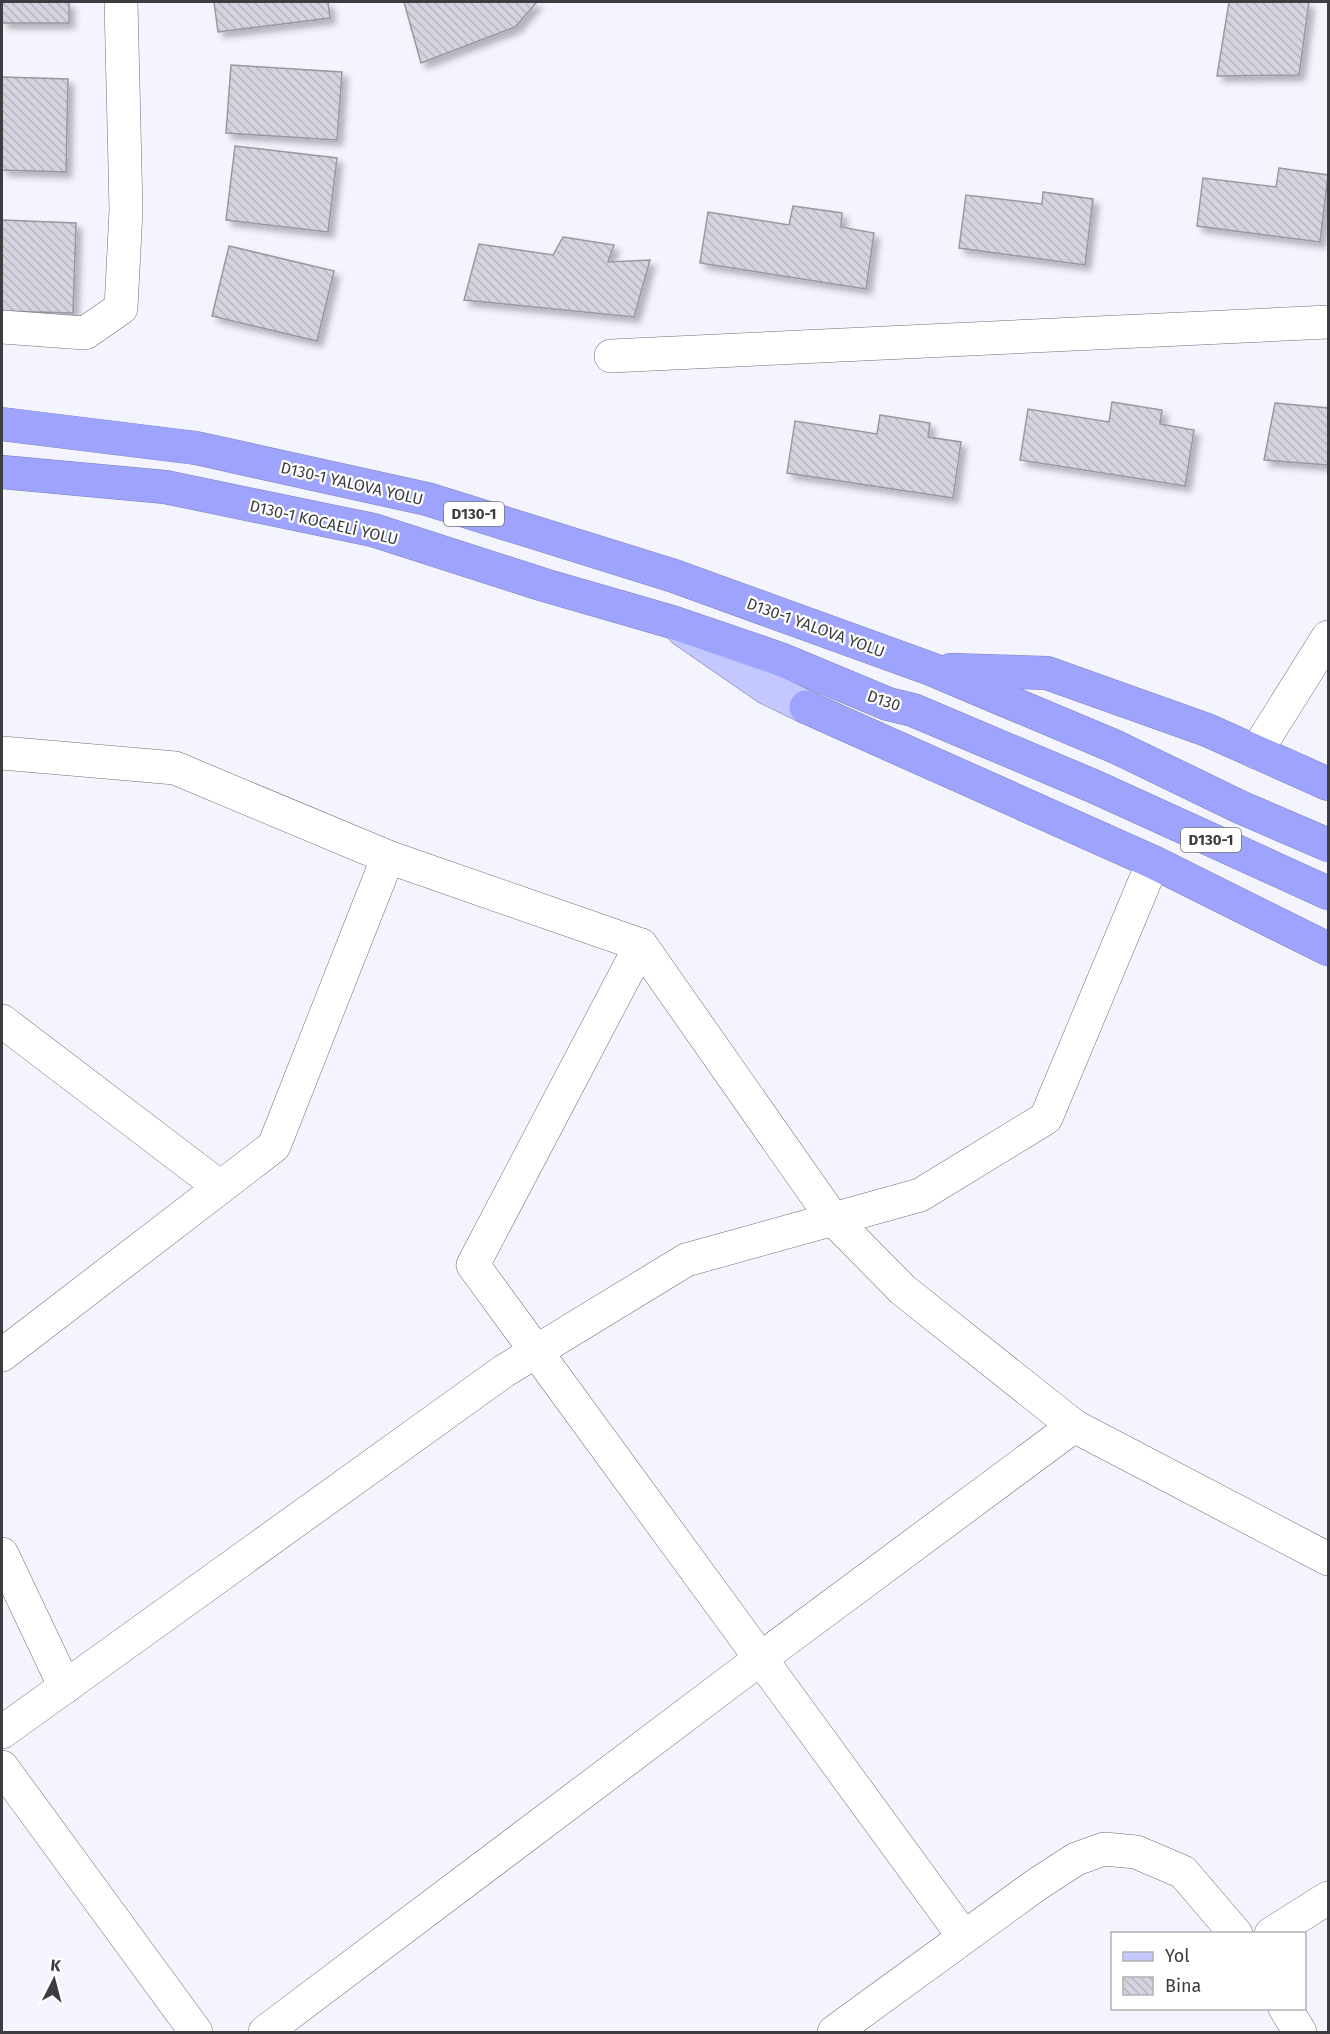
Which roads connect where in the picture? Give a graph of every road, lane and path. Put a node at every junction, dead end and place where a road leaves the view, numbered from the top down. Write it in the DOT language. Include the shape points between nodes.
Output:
graph roads {
  1 [pos="121,2"];
  2 [pos="1329,322"];
  3 [pos="2,327"];
  4 [pos="611,356"];
  5 [pos="2,424"];
  6 [pos="2,472"];
  7 [pos="672,622"];
  8 [pos="1329,637"];
  9 [pos="931,669"];
  10 [pos="806,707"];
  11 [pos="1256,752"];
  12 [pos="2,753"];
  13 [pos="1329,784"];
  14 [pos="1329,844"];
  15 [pos="388,857"];
  16 [pos="1153,862"];
  17 [pos="1329,893"];
  18 [pos="641,945"];
  19 [pos="1329,949"];
  20 [pos="2,1021"];
  21 [pos="220,1187"];
  22 [pos="833,1219"];
  23 [pos="535,1352"];
  24 [pos="2,1355"];
  25 [pos="1074,1426"];
  26 [pos="2,1554"];
  27 [pos="1329,1559"];
  28 [pos="760,1659"];
  29 [pos="65,1687"];
  30 [pos="2,1732"];
  31 [pos="2,1767"];
  32 [pos="1329,1898"];
  33 [pos="1234,1932"];
  34 [pos="1274,1932"];
  35 [pos="964,1937"];
  36 [pos="1286,2010"];
  37 [pos="196,2032"];
  38 [pos="265,2032"];
  39 [pos="834,2032"];
  40 [pos="1300,2032"];
  1 -- 3 [label="street" via="126,210 121,308 85,333"];
  2 -- 4 [label="street"];
  5 -- 9 [label="highway, D130-1 YALOVA YOLU / D130-1" via="196,448 427,499 674,576"];
  6 -- 7 [label="highway, D130-1 KOCAELİ YOLU" via="165,487 373,530"];
  7 -- 10 [label="main road" via="766,688"];
  7 -- 17 [label="highway, D130 / D130-1" via="780,658 888,704 913,710"];
  8 -- 11 [label="street"];
  9 -- 11 [label="highway" via="1047,673 1207,730"];
  9 -- 14 [label="highway, D130-1" via="1116,747 1240,807"];
  10 -- 16 [label="highway"];
  11 -- 13 [label="highway"];
  12 -- 15 [label="street" via="175,768"];
  15 -- 18 [label="street"];
  15 -- 21 [label="street" via="274,1146"];
  16 -- 19 [label="highway"];
  16 -- 22 [label="street" via="1046,1118 920,1195"];
  18 -- 22 [label="street"];
  18 -- 23 [label="street" via="473,1265"];
  20 -- 21 [label="street"];
  21 -- 24 [label="street"];
  22 -- 23 [label="street" via="686,1260"];
  22 -- 25 [label="street" via="903,1290"];
  23 -- 28 [label="street"];
  23 -- 29 [label="street"];
  25 -- 27 [label="street"];
  25 -- 28 [label="street"];
  26 -- 29 [label="street"];
  28 -- 35 [label="street"];
  28 -- 38 [label="street"];
  29 -- 30 [label="street"];
  31 -- 37 [label="street"];
  32 -- 34 [label="street"];
  33 -- 35 [label="street" via="1183,1872 1136,1852 1104,1849 1076,1859"];
  35 -- 39 [label="street"];
  36 -- 40 [label="street"];
}
